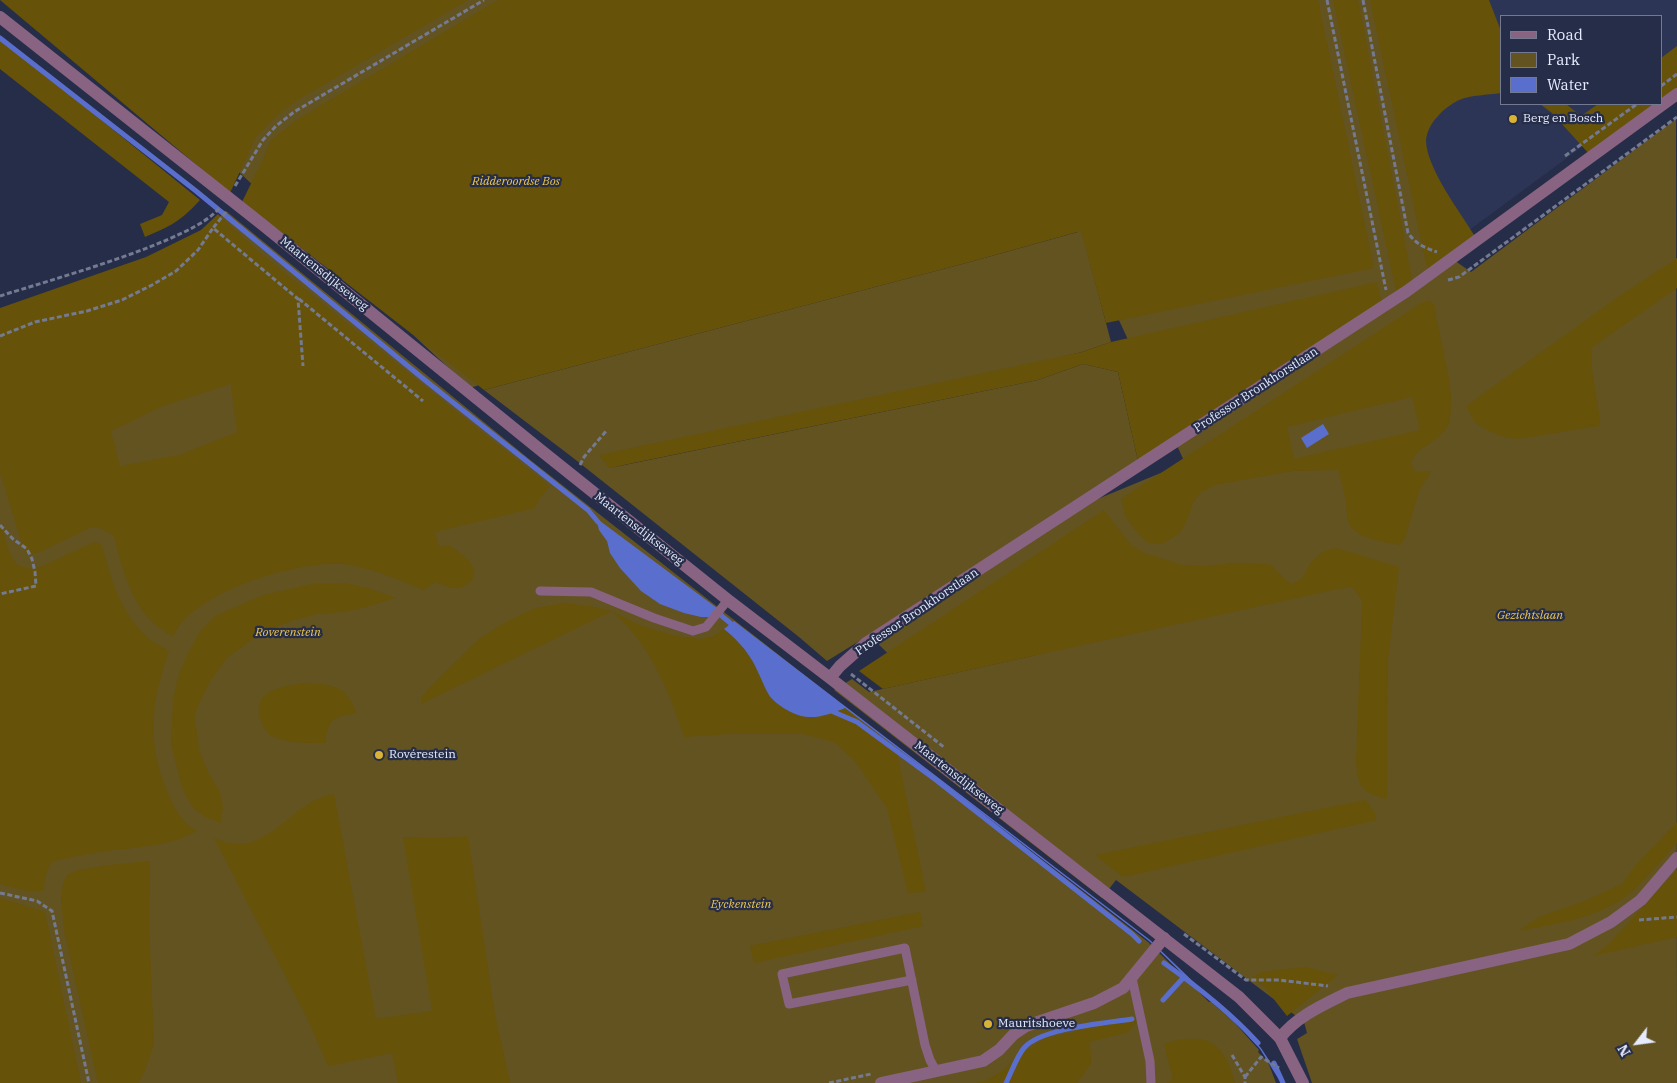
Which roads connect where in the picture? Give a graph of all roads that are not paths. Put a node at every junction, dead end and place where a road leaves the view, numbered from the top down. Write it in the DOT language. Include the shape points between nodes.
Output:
graph roads {
  1 [pos="0,17"];
  2 [pos="1677,94"];
  3 [pos="1662,105"];
  4 [pos="1662,105"];
  5 [pos="540,591"];
  6 [pos="728,600"];
  7 [pos="830,678"];
  8 [pos="1677,858"];
  9 [pos="1164,938"];
  10 [pos="1132,978"];
  11 [pos="912,980"];
  12 [pos="1280,1038"];
  13 [pos="936,1072"];
  14 [pos="881,1083"];
  15 [pos="1151,1083"];
  16 [pos="1303,1083"];
  1 -- 6 [label="street, Maartensdijkseweg" via="231,193 550,458"];
  2 -- 3 [label="street, Professor Bronkhorstlaan"];
  4 -- 7 [label="street, Professor Bronkhorstlaan" via="1390,302 866,643"];
  5 -- 6 [label="lane" via="591,592 693,630 706,627"];
  6 -- 7 [label="street, Maartensdijkseweg"];
  7 -- 9 [label="street, Maartensdijkseweg"];
  8 -- 12 [label="street" via="1640,900 1611,922 1570,944 1347,994 1314,1009"];
  9 -- 10 [label="street"];
  9 -- 12 [label="street, Maartensdijkseweg" via="1239,997"];
  10 -- 13 [label="street" via="1123,988 1094,1003 1026,1026 983,1061"];
  10 -- 15 [label="lane" via="1150,1061"];
  11 -- 11 [label="lane" via="905,948 782,974 789,1004"];
  11 -- 13 [label="lane" via="926,1045"];
  12 -- 16 [label="street, Maartensdijkseweg"];
  13 -- 14 [label="street"];
}
